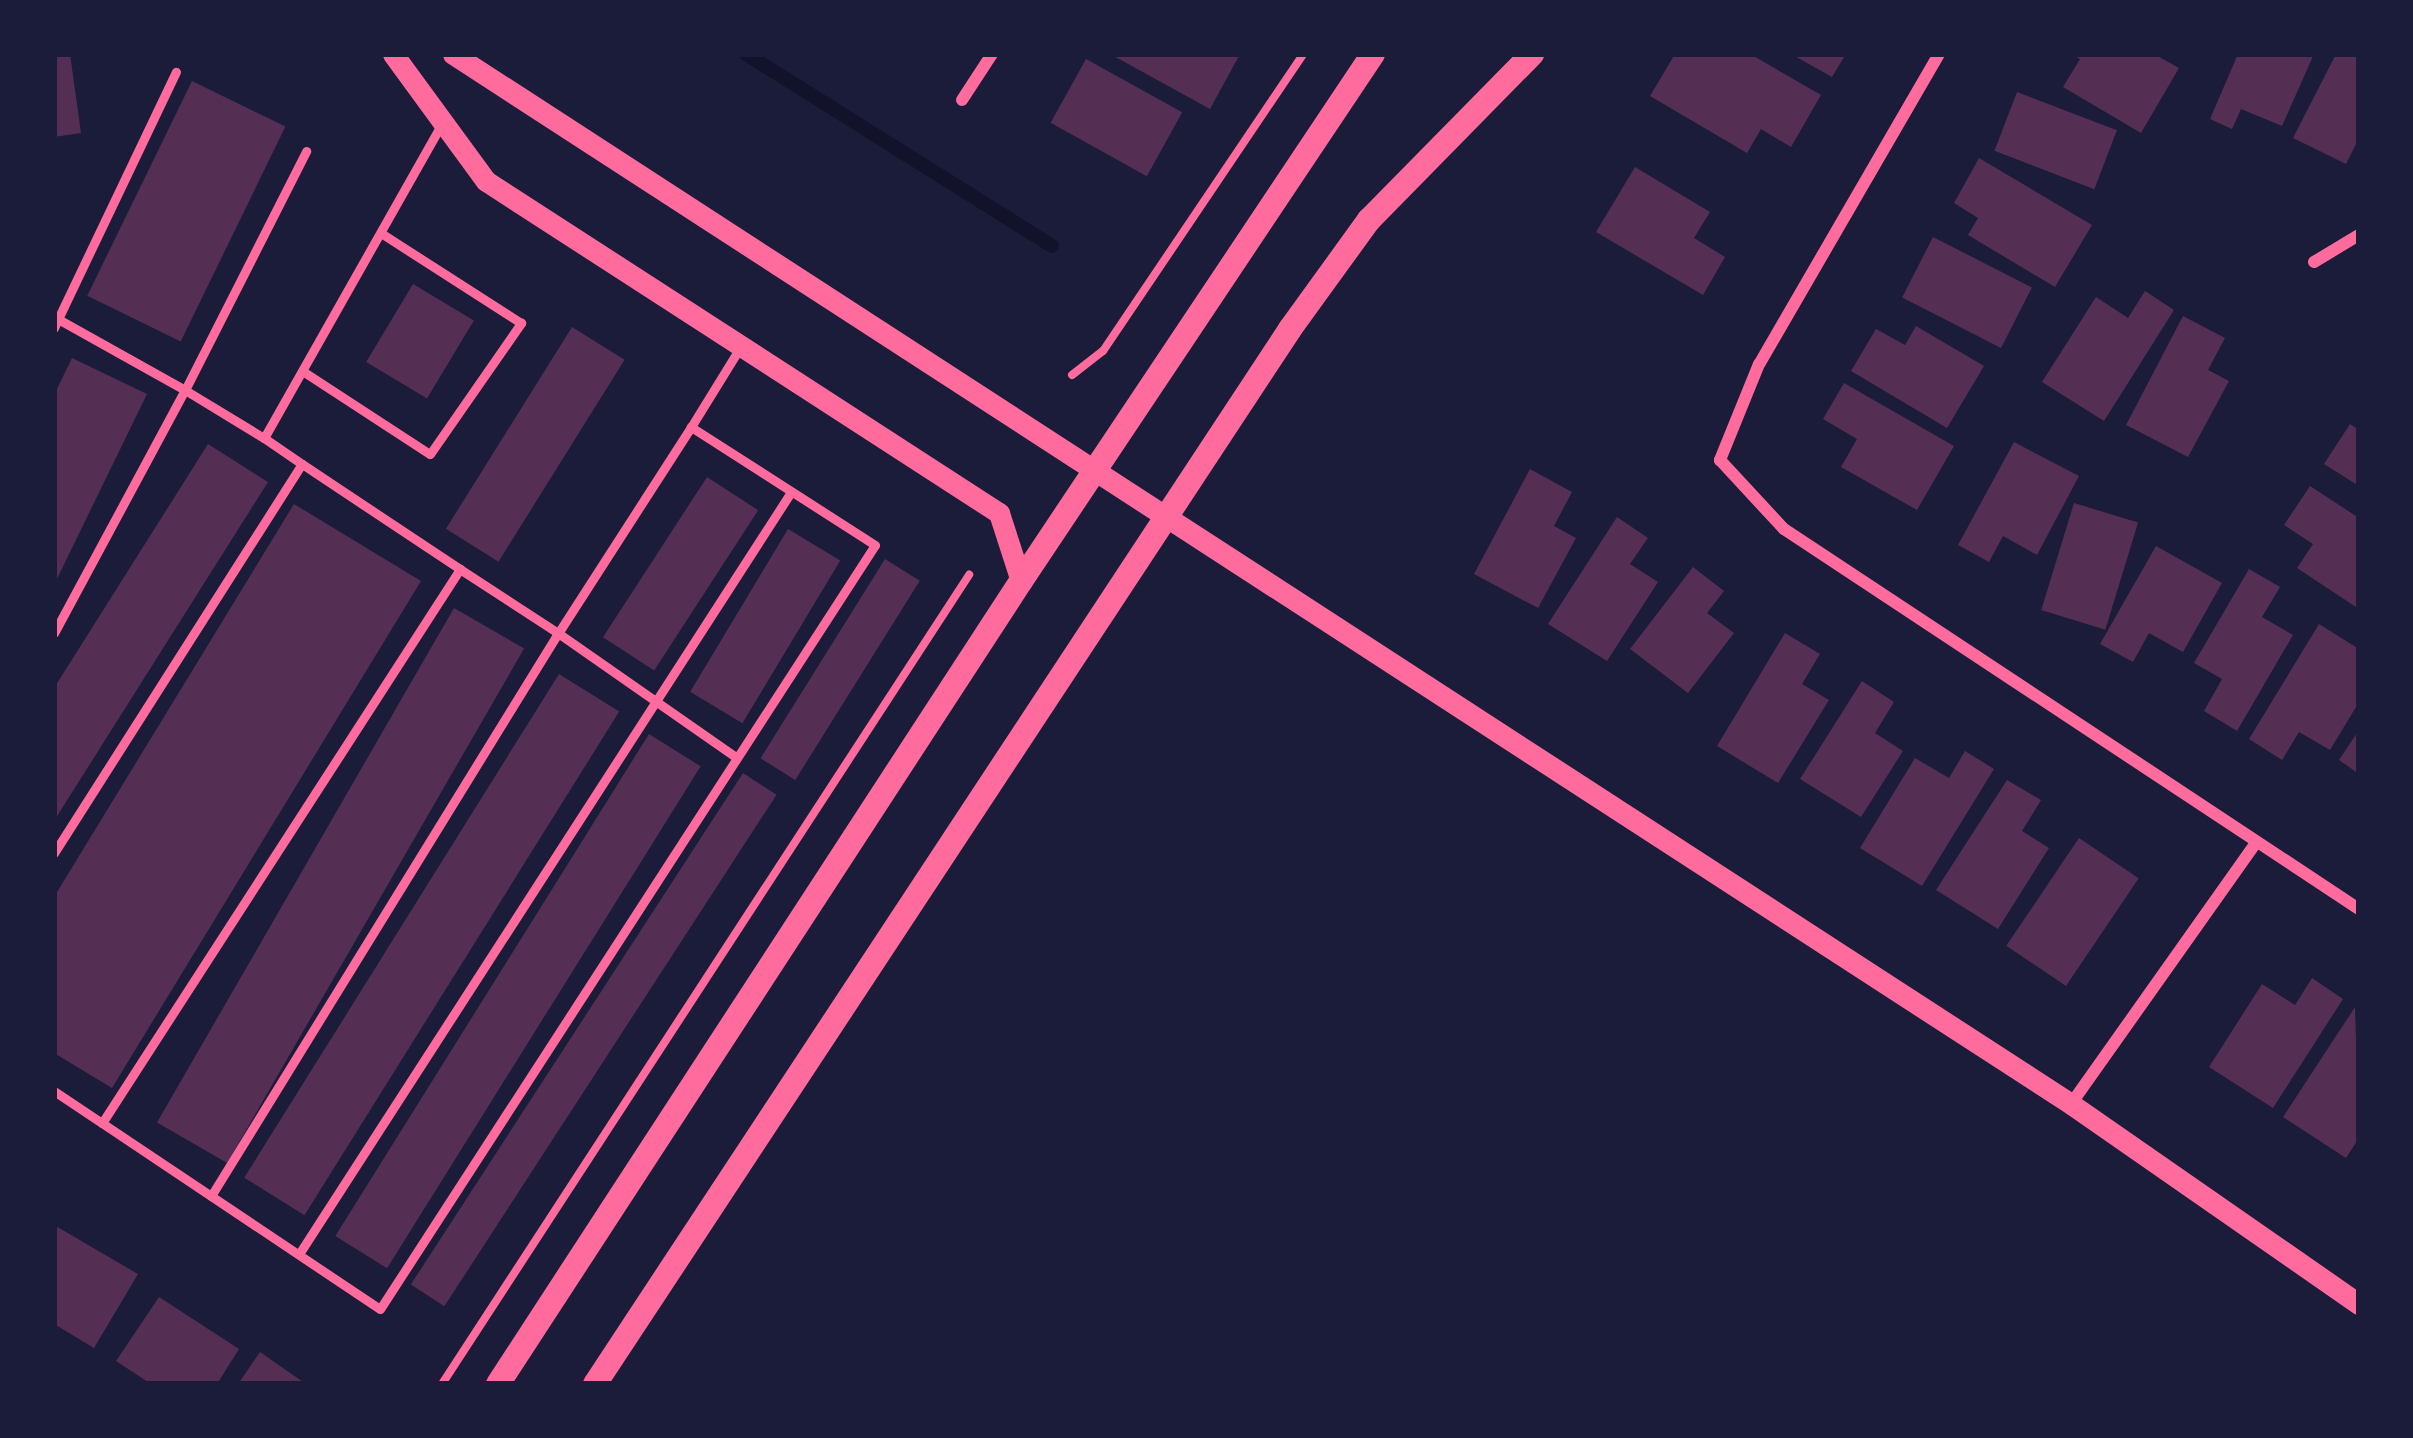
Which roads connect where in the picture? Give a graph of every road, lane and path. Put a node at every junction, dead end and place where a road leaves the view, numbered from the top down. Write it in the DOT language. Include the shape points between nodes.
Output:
graph roads {
  1 [pos="393,54"];
  2 [pos="453,54"];
  3 [pos="992,54"];
  4 [pos="1303,54"];
  5 [pos="1373,54"];
  6 [pos="1532,54"];
  7 [pos="1939,54"];
  8 [pos="176,72"];
  9 [pos="962,100"];
  10 [pos="443,122"];
  11 [pos="306,152"];
  12 [pos="381,233"];
  13 [pos="2359,235"];
  14 [pos="2314,262"];
  15 [pos="56,323"];
  16 [pos="741,346"];
  17 [pos="304,372"];
  18 [pos="1072,375"];
  19 [pos="185,391"];
  20 [pos="691,427"];
  21 [pos="264,438"];
  22 [pos="302,464"];
  23 [pos="1097,472"];
  24 [pos="791,492"];
  25 [pos="1166,518"];
  26 [pos="460,569"];
  27 [pos="969,575"];
  28 [pos="1021,581"];
  29 [pos="54,632"];
  30 [pos="558,633"];
  31 [pos="656,701"];
  32 [pos="737,758"];
  33 [pos="2255,844"];
  34 [pos="54,854"];
  35 [pos="2359,909"];
  36 [pos="54,1091"];
  37 [pos="2072,1104"];
  38 [pos="102,1123"];
  39 [pos="211,1196"];
  40 [pos="299,1254"];
  41 [pos="2359,1304"];
  42 [pos="442,1384"];
  43 [pos="498,1384"];
  44 [pos="595,1384"];
  1 -- 10 [label="street"];
  2 -- 23 [label="street"];
  3 -- 9 [label="street"];
  4 -- 18 [label="path" via="1103,351"];
  5 -- 23 [label="main road"];
  6 -- 25 [label="main road" via="1369,220"];
  7 -- 33 [label="street" via="1759,364 1720,460 1784,529"];
  8 -- 15 [label="lane"];
  10 -- 12 [label="lane"];
  10 -- 16 [label="street" via="486,181"];
  11 -- 19 [label="lane"];
  12 -- 17 [label="lane"];
  12 -- 17 [label="lane" via="521,323 430,454"];
  13 -- 14 [label="street"];
  15 -- 19 [label="lane"];
  16 -- 20 [label="lane"];
  16 -- 28 [label="street" via="999,512"];
  17 -- 21 [label="lane"];
  19 -- 21 [label="lane"];
  19 -- 29 [label="lane"];
  20 -- 24 [label="lane"];
  20 -- 30 [label="lane"];
  21 -- 22 [label="lane"];
  22 -- 26 [label="lane"];
  22 -- 34 [label="lane"];
  23 -- 25 [label="street"];
  23 -- 28 [label="main road"];
  24 -- 31 [label="lane"];
  24 -- 32 [label="lane" via="875,545"];
  25 -- 37 [label="street"];
  25 -- 44 [label="main road"];
  26 -- 30 [label="lane"];
  26 -- 38 [label="lane"];
  27 -- 42 [label="path"];
  28 -- 43 [label="main road"];
  30 -- 31 [label="lane"];
  30 -- 39 [label="lane"];
  31 -- 32 [label="lane"];
  31 -- 40 [label="lane"];
  32 -- 40 [label="lane" via="380,1309"];
  33 -- 35 [label="street"];
  33 -- 37 [label="street"];
  36 -- 38 [label="lane"];
  37 -- 41 [label="street"];
  38 -- 39 [label="lane"];
  39 -- 40 [label="lane"];
}
